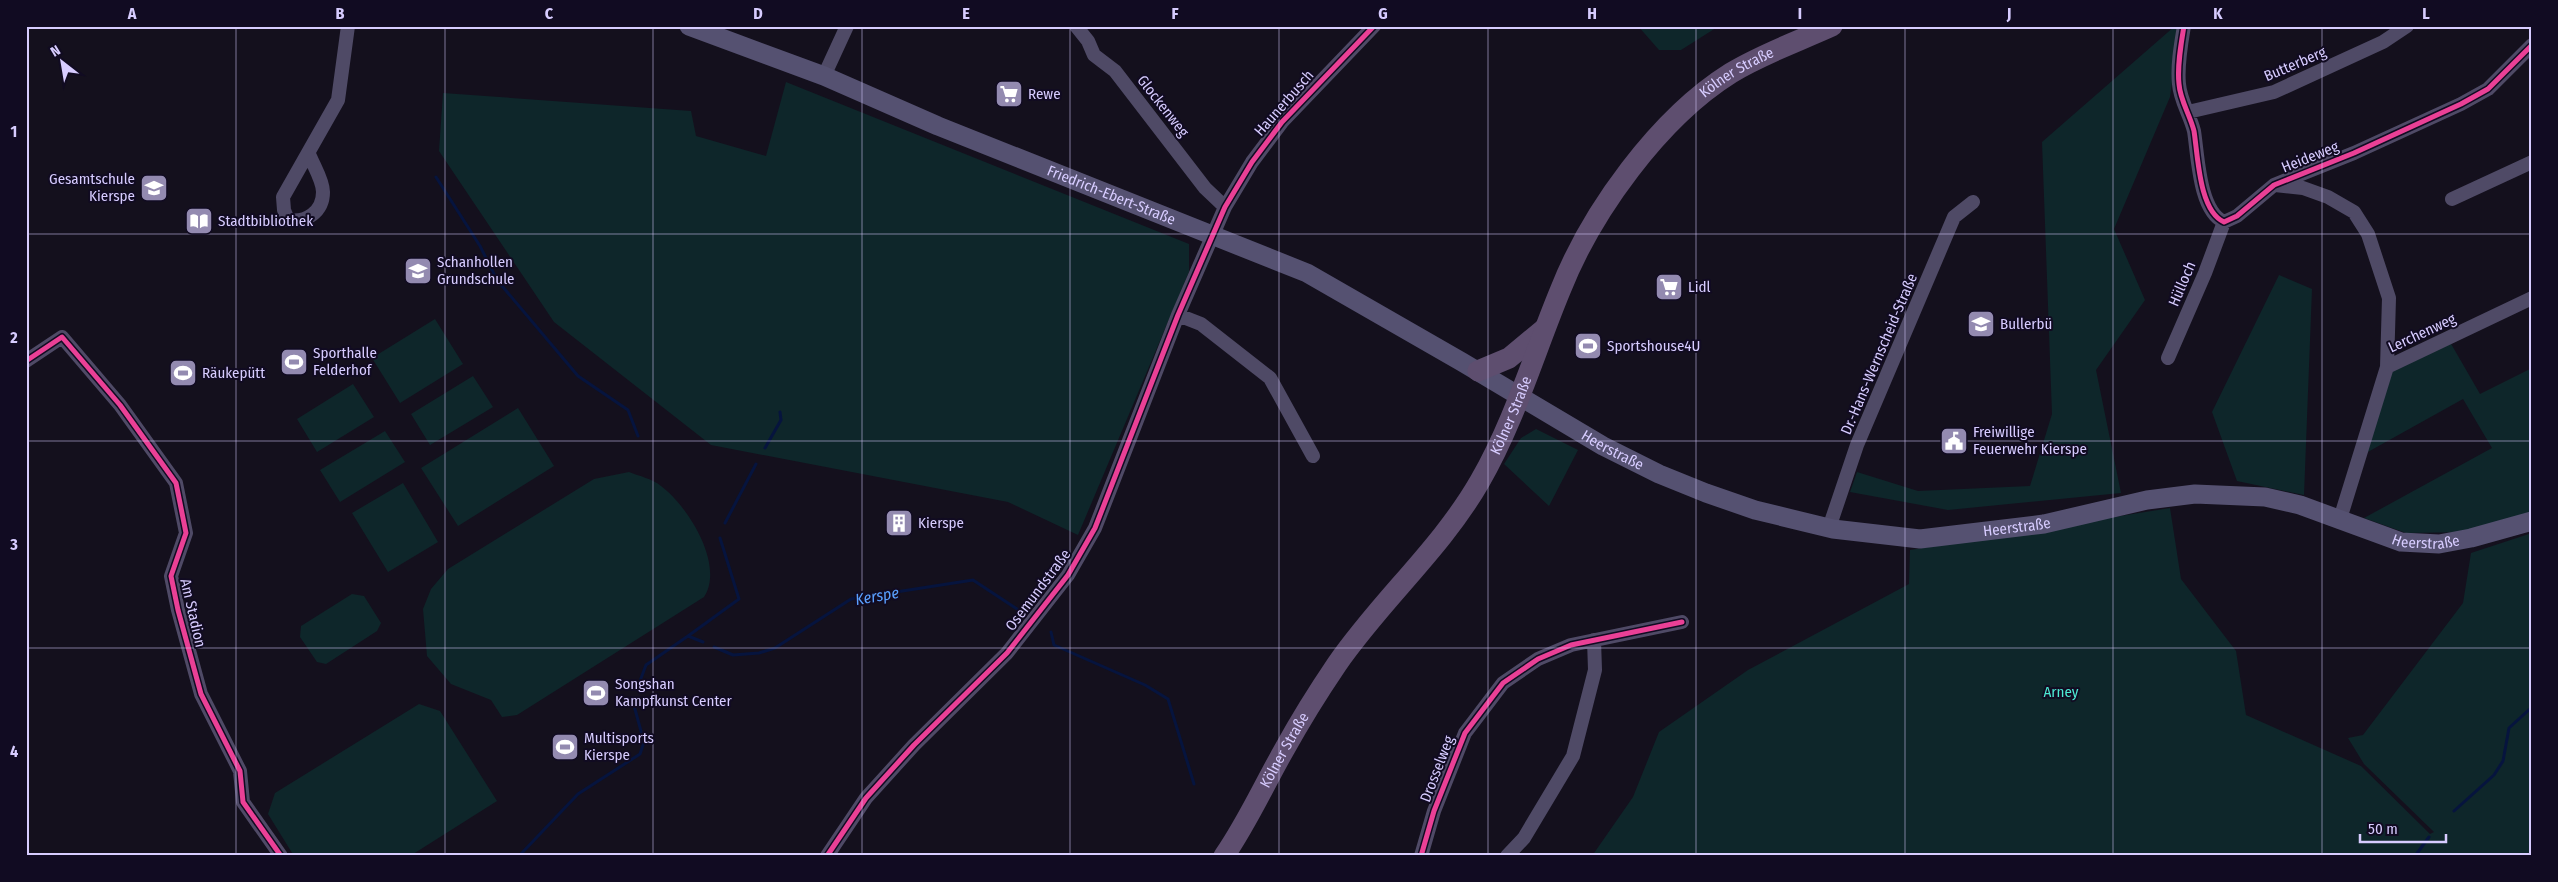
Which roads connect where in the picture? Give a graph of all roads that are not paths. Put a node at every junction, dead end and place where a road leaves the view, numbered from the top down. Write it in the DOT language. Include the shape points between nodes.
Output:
graph roads {
  1 [pos="348,26"];
  2 [pos="689,26"];
  3 [pos="847,26"];
  4 [pos="1076,26"];
  5 [pos="1374,26"];
  6 [pos="1832,26"];
  7 [pos="2184,26"];
  8 [pos="2407,26"];
  9 [pos="2532,45"];
  10 [pos="824,76"];
  11 [pos="2188,112"];
  12 [pos="309,154"];
  13 [pos="2532,162"];
  14 [pos="2274,185"];
  15 [pos="2452,199"];
  16 [pos="1973,202"];
  17 [pos="1225,206"];
  18 [pos="2224,222"];
  19 [pos="1213,234"];
  20 [pos="2532,298"];
  21 [pos="1178,314"];
  22 [pos="1544,329"];
  23 [pos="2168,358"];
  24 [pos="26,361"];
  25 [pos="2388,367"];
  26 [pos="1478,371"];
  27 [pos="1518,397"];
  28 [pos="1313,456"];
  29 [pos="2340,519"];
  30 [pos="2532,520"];
  31 [pos="1829,528"];
  32 [pos="1682,622"];
  33 [pos="1594,640"];
  34 [pos="281,856"];
  35 [pos="827,856"];
  36 [pos="1224,856"];
  37 [pos="1421,856"];
  38 [pos="1507,856"];
  1 -- 12 [label="street" via="338,100"];
  2 -- 10 [label="main road, Friedrich-Ebert-Straße"];
  3 -- 10 [label="street"];
  4 -- 17 [label="street, Glockenweg" via="1094,55 1115,71 1205,188"];
  5 -- 17 [label="street, Haunerbusch" via="1282,122"];
  6 -- 22 [label="main road, Kölner Straße" via="1733,72 1694,101 1667,128 1629,171 1599,213 1573,260"];
  7 -- 11 [label="street" via="2178,83"];
  8 -- 11 [label="street, Butterberg" via="2383,42 2274,92"];
  9 -- 14 [label="street, Heideweg" via="2488,89 2461,104"];
  10 -- 19 [label="main road, Friedrich-Ebert-Straße" via="938,126"];
  11 -- 18 [label="street" via="2202,184 2212,212"];
  13 -- 15 [label="street"];
  14 -- 18 [label="street, Heideweg" via="2237,216"];
  14 -- 25 [label="street" via="2303,188 2328,197 2354,212 2368,234 2388,298"];
  16 -- 31 [label="street, Dr.-Hans-Wernscheid-Straße" via="1954,218 1857,446"];
  17 -- 19 [label="street, Haunerbusch"];
  18 -- 23 [label="street, Hülloch"];
  19 -- 21 [label="street, Osemundstraße"];
  19 -- 26 [label="main road, Friedrich-Ebert-Straße" via="1307,273"];
  20 -- 25 [label="street, Lerchenweg"];
  21 -- 28 [label="street" via="1201,324 1270,378"];
  21 -- 35 [label="street, Osemundstraße" via="1095,528 1068,575 1007,653 914,745 866,798"];
  22 -- 26 [label="main road" via="1508,358"];
  22 -- 27 [label="main road, Kölner Straße"];
  24 -- 34 [label="street, Am Stadion" via="62,336 120,405 176,483 186,533 171,576 201,694 240,771 243,802"];
  25 -- 29 [label="street, Lerchenweg"];
  26 -- 27 [label="main road, Friedrich-Ebert-Straße"];
  27 -- 31 [label="main road, Heerstraße" via="1659,474 1755,510"];
  27 -- 36 [label="main road, Kölner Straße" via="1481,479 1460,513 1362,629 1336,665"];
  29 -- 30 [label="main road, Heerstraße" via="2401,542 2439,544"];
  29 -- 31 [label="main road, Heerstraße" via="2265,497 2195,494 2147,500 2044,524 1963,536 1920,539"];
  32 -- 33 [label="street, Drosselweg"];
  33 -- 37 [label="street, Drosselweg" via="1571,645 1538,659 1503,683 1465,733 1434,811"];
  33 -- 38 [label="street" via="1595,670 1573,756 1524,838"];
}
